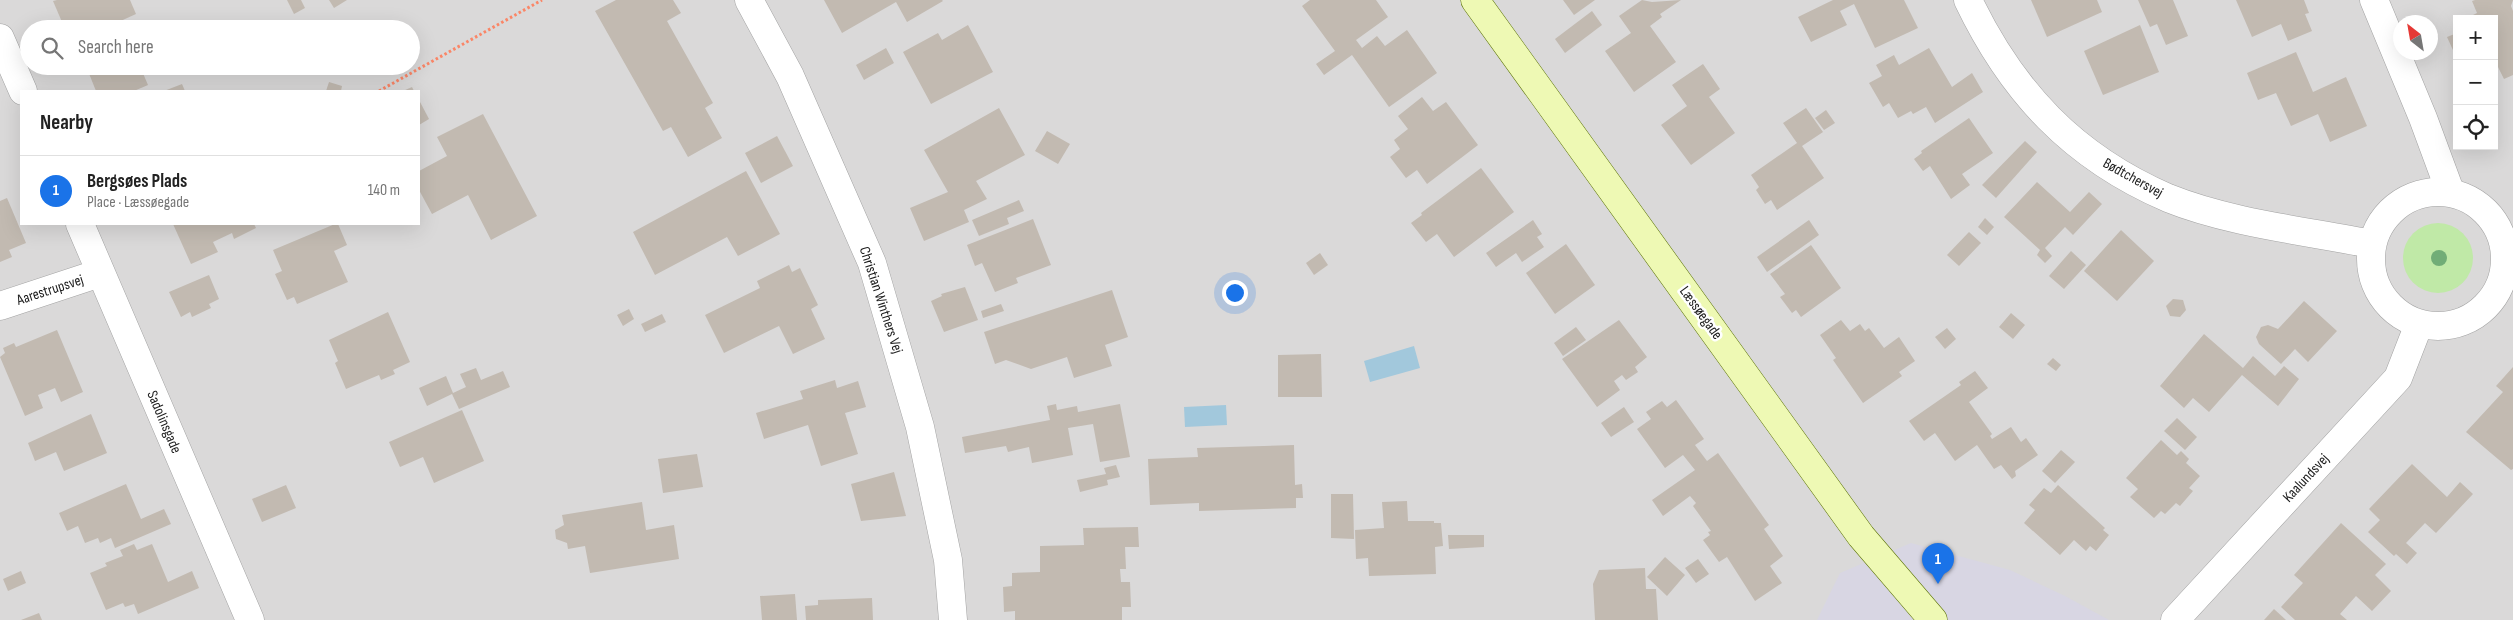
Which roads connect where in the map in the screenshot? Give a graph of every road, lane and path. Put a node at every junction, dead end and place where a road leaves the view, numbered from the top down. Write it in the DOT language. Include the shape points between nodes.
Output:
graph roads {
  1 [pos="542,0"];
  2 [pos="749,0"];
  3 [pos="1475,0"];
  4 [pos="1968,0"];
  5 [pos="2374,0"];
  6 [pos="0,38"];
  7 [pos="420,68"];
  8 [pos="408,75"];
  9 [pos="23,90"];
  10 [pos="381,90"];
  11 [pos="2450,192"];
  12 [pos="80,225"];
  13 [pos="2371,244"];
  14 [pos="100,273"];
  15 [pos="0,306"];
  16 [pos="2420,324"];
  17 [pos="250,620"];
  18 [pos="954,620"];
  19 [pos="1933,620"];
  20 [pos="2175,620"];
  1 -- 7 [label="path"];
  2 -- 18 [label="street, Christian Winthers Vej" via="790,76 872,263 920,427 948,560"];
  3 -- 19 [label="street, Læssøegade" via="1862,536"];
  4 -- 13 [label="street, Bødtchersvej" via="1984,33 2018,86 2062,132 2112,170 2169,198 2230,216"];
  5 -- 11 [label="street"];
  6 -- 9 [label="street"];
  8 -- 10 [label="path"];
  11 -- 13 [label="street" via="2424,192 2400,202 2382,220"];
  11 -- 16 [label="street" via="2473,200 2491,216 2503,237 2506,262 2501,285 2487,306 2467,320 2444,326"];
  12 -- 14 [label="street, Sadolinsgade"];
  13 -- 16 [label="street" via="2371,270 2380,294 2396,313"];
  14 -- 15 [label="street, Aarestrupsvej"];
  14 -- 17 [label="street, Sadolinsgade"];
  16 -- 20 [label="street, Kaalundsvej" via="2398,378"];
}
